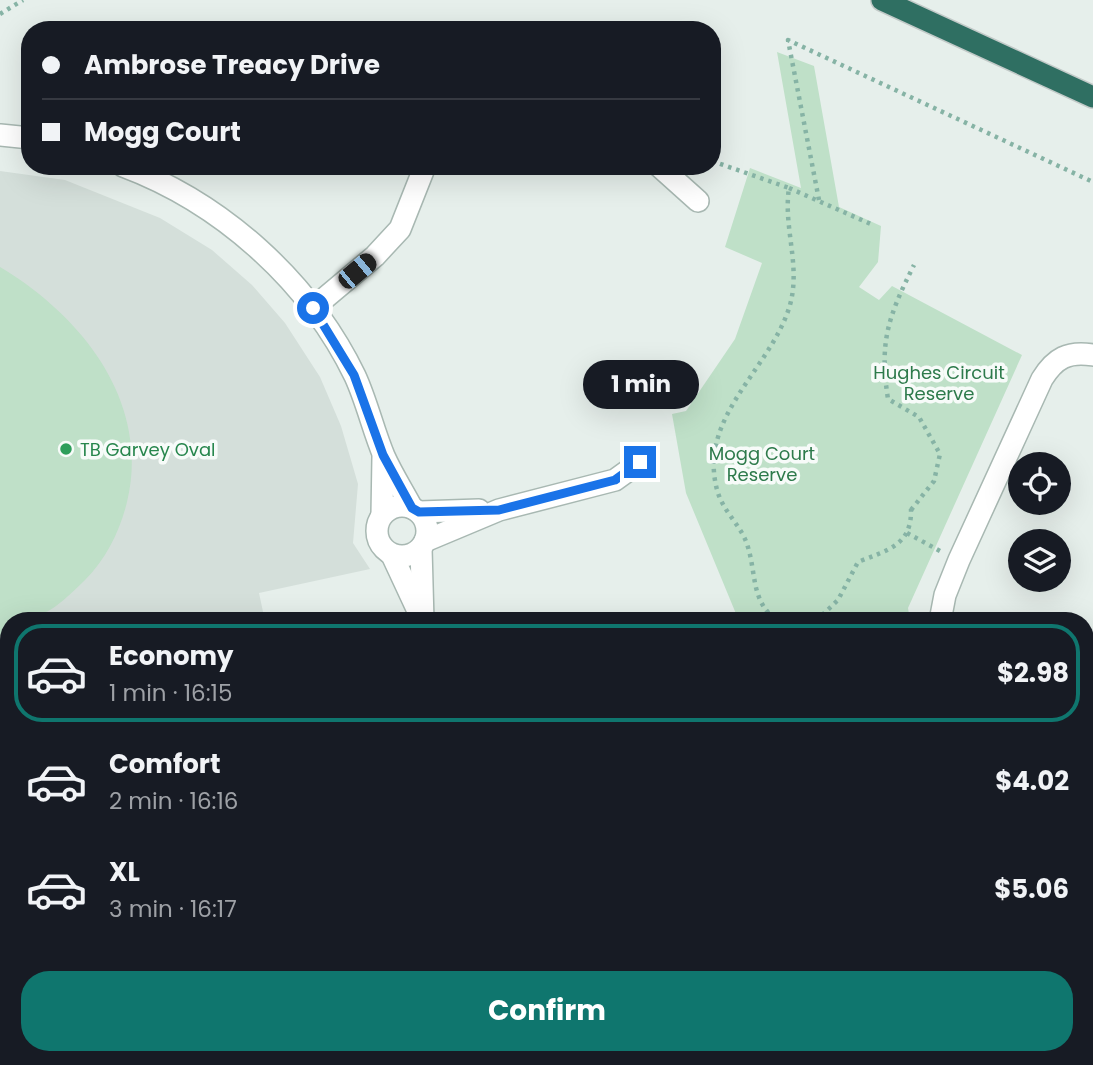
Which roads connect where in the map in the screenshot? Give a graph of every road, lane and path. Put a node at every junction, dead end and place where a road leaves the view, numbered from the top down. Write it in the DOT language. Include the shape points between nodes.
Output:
graph roads {
  1 [pos="23,0"];
  2 [pos="882,0"];
  3 [pos="0,14"];
  4 [pos="1093,97"];
  5 [pos="0,135"];
  6 [pos="21,137"];
  7 [pos="0,148"];
  8 [pos="21,149"];
  9 [pos="721,164"];
  10 [pos="143,175"];
  11 [pos="421,175"];
  12 [pos="669,175"];
  13 [pos="1093,183"];
  14 [pos="789,188"];
  15 [pos="819,200"];
  16 [pos="698,201"];
  17 [pos="873,225"];
  18 [pos="914,265"];
  19 [pos="313,308"];
  20 [pos="1093,355"];
  21 [pos="383,455"];
  22 [pos="640,462"];
  23 [pos="415,510"];
  24 [pos="499,510"];
  25 [pos="382,515"];
  26 [pos="907,533"];
  27 [pos="423,544"];
  28 [pos="392,555"];
  29 [pos="959,560"];
  30 [pos="419,612"];
  31 [pos="423,612"];
  32 [pos="769,612"];
  33 [pos="825,612"];
  34 [pos="942,612"];
  1 -- 3 [label="path"];
  2 -- 4 [label="highway"];
  5 -- 6 [label="street"];
  7 -- 8 [label="street"];
  9 -- 14 [label="path"];
  10 -- 19 [label="street" via="226,223 280,270"];
  11 -- 19 [label="street" via="400,229"];
  12 -- 16 [label="street"];
  13 -- 15 [label="path" via="788,40"];
  14 -- 15 [label="path"];
  14 -- 32 [label="path" via="787,213 795,273 789,307 769,351 726,413 715,467 718,493 747,545 753,585"];
  15 -- 17 [label="path"];
  18 -- 26 [label="path" via="887,325 883,365 888,399 919,417 940,454 934,481 911,509"];
  19 -- 21 [label="street" via="354,375"];
  20 -- 29 [label="street" via="1076,353 1052,363"];
  21 -- 23 [label="street"];
  21 -- 25 [label="street"];
  22 -- 24 [label="street" via="615,480"];
  23 -- 24 [label="street"];
  23 -- 25 [label="street" via="396,506"];
  23 -- 27 [label="street" via="427,525"];
  24 -- 27 [label="street"];
  25 -- 28 [label="street" via="377,538"];
  26 -- 29 [label="path"];
  26 -- 33 [label="path" via="898,546 858,562 838,600"];
  27 -- 28 [label="street" via="408,556"];
  27 -- 31 [label="street"];
  28 -- 30 [label="street"];
  29 -- 34 [label="street"];
}
